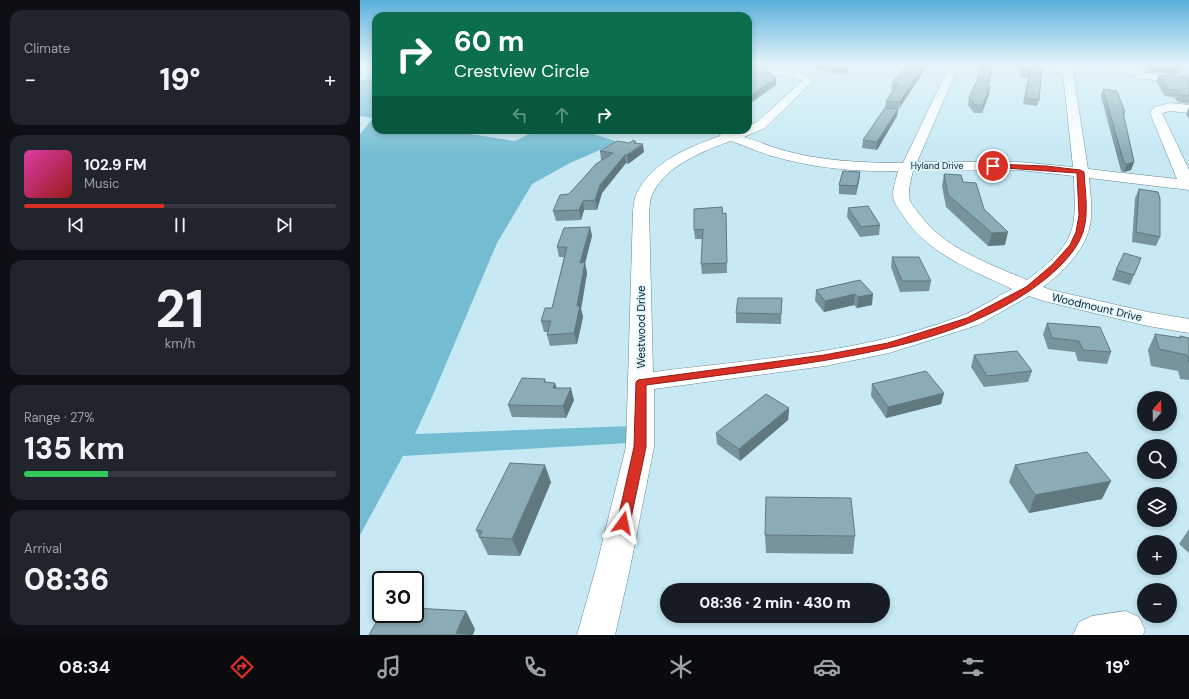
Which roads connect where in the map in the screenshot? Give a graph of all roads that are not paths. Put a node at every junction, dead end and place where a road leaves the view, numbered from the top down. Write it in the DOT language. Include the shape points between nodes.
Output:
graph roads {
  1 [pos="794,95"];
  2 [pos="941,95"];
  3 [pos="1071,95"];
  4 [pos="1189,109"];
  5 [pos="752,129"];
  6 [pos="722,134"];
  7 [pos="726,134"];
  8 [pos="908,166"];
  9 [pos="1080,172"];
  10 [pos="1188,185"];
  11 [pos="1029,288"];
  12 [pos="1189,326"];
  13 [pos="641,382"];
  14 [pos="596,635"];
  1 -- 5 [label="street, Westwood Drive" via="766,122"];
  2 -- 8 [label="street, Woodmount Drive"];
  3 -- 9 [label="street"];
  4 -- 10 [label="street" via="1166,108 1157,112"];
  6 -- 13 [label="street, Westwood Drive" via="669,165 653,180 644,194 641,211"];
  7 -- 8 [label="street, Hyland Drive" via="778,153 817,162 856,166"];
  8 -- 9 [label="street, Hyland Drive" via="1019,166"];
  8 -- 11 [label="street, Woodmount Drive" via="901,195 916,224 939,244 965,260"];
  9 -- 10 [label="street, Hyland Drive"];
  9 -- 11 [label="street" via="1083,215 1080,232 1073,246 1055,267"];
  11 -- 12 [label="street, Woodmount Drive" via="1063,301"];
  11 -- 13 [label="street" via="970,320 889,346 824,358"];
  13 -- 14 [label="street, Westwood Drive" via="640,447"];
}
